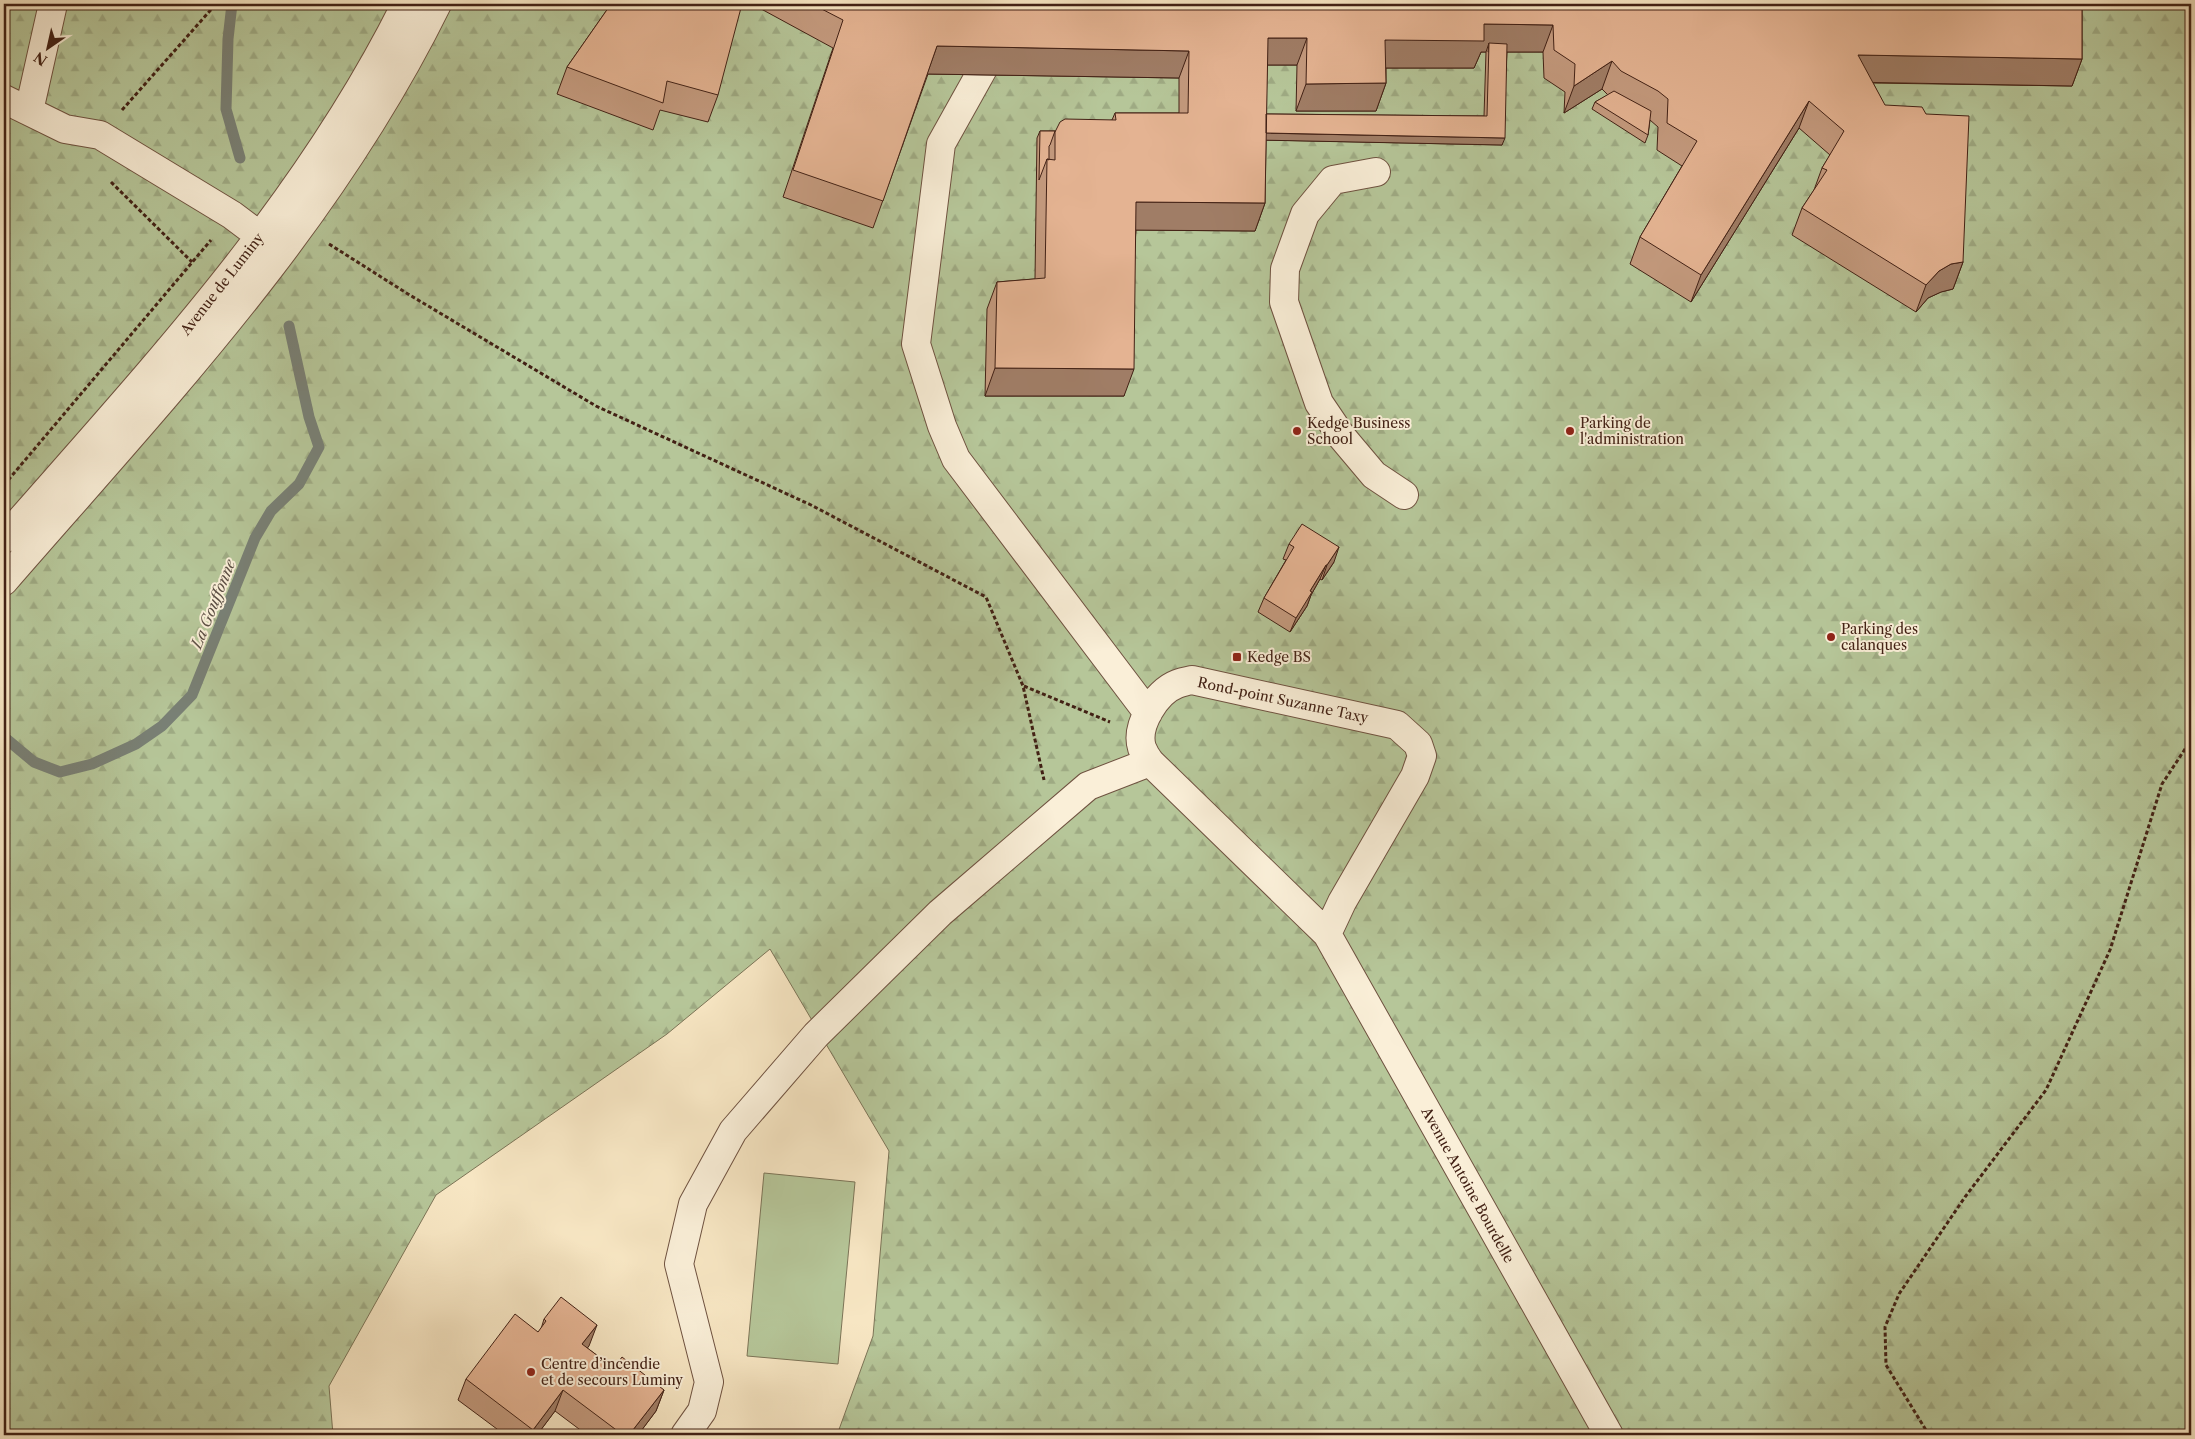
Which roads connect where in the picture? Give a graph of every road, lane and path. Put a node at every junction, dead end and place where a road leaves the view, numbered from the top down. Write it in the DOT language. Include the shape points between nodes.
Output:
graph roads {
  1 [pos="53,4"];
  2 [pos="406,4"];
  3 [pos="436,4"];
  4 [pos="1025,4"];
  5 [pos="4,99"];
  6 [pos="30,111"];
  7 [pos="1376,172"];
  8 [pos="302,227"];
  9 [pos="260,236"];
  10 [pos="192,262"];
  11 [pos="4,485"];
  12 [pos="1404,495"];
  13 [pos="4,539"];
  14 [pos="4,581"];
  15 [pos="1023,686"];
  16 [pos="1145,721"];
  17 [pos="2191,740"];
  18 [pos="1150,762"];
  19 [pos="1052,817"];
  20 [pos="1327,934"];
  21 [pos="685,1435"];
  22 [pos="1609,1435"];
  23 [pos="1929,1435"];
  1 -- 6 [label="street"];
  2 -- 9 [label="street, Avenue de Luminy" via="346,113"];
  3 -- 8 [label="street" via="411,57 371,125"];
  4 -- 16 [label="street" via="1008,24 941,144 916,344 956,459"];
  5 -- 6 [label="street"];
  6 -- 9 [label="street" via="65,129 100,135 232,215"];
  7 -- 12 [label="street" via="1333,180 1306,214 1285,269 1284,302 1319,403 1374,475"];
  8 -- 14 [label="street" via="242,305"];
  8 -- 15 [label="path" via="596,406 811,505 986,597"];
  9 -- 13 [label="street, Avenue de Luminy" via="221,289"];
  10 -- 11 [label="path"];
  15 -- 16 [label="path" via="1120,726"];
  15 -- 19 [label="path"];
  16 -- 18 [label="street" via="1142,748"];
  16 -- 20 [label="street, Rond-point Suzanne Taxy" via="1161,696 1176,684 1192,680 1397,725 1418,744 1422,756 1415,776"];
  17 -- 23 [label="path" via="2162,784 2110,950 2046,1090 1899,1294 1885,1327 1886,1365"];
  18 -- 19 [label="street" via="1088,786"];
  18 -- 20 [label="street"];
  19 -- 21 [label="street" via="940,913 822,1028 733,1131 693,1204 679,1264 709,1382 702,1411"];
  20 -- 22 [label="street, Avenue Antoine Bourdelle"];
}
